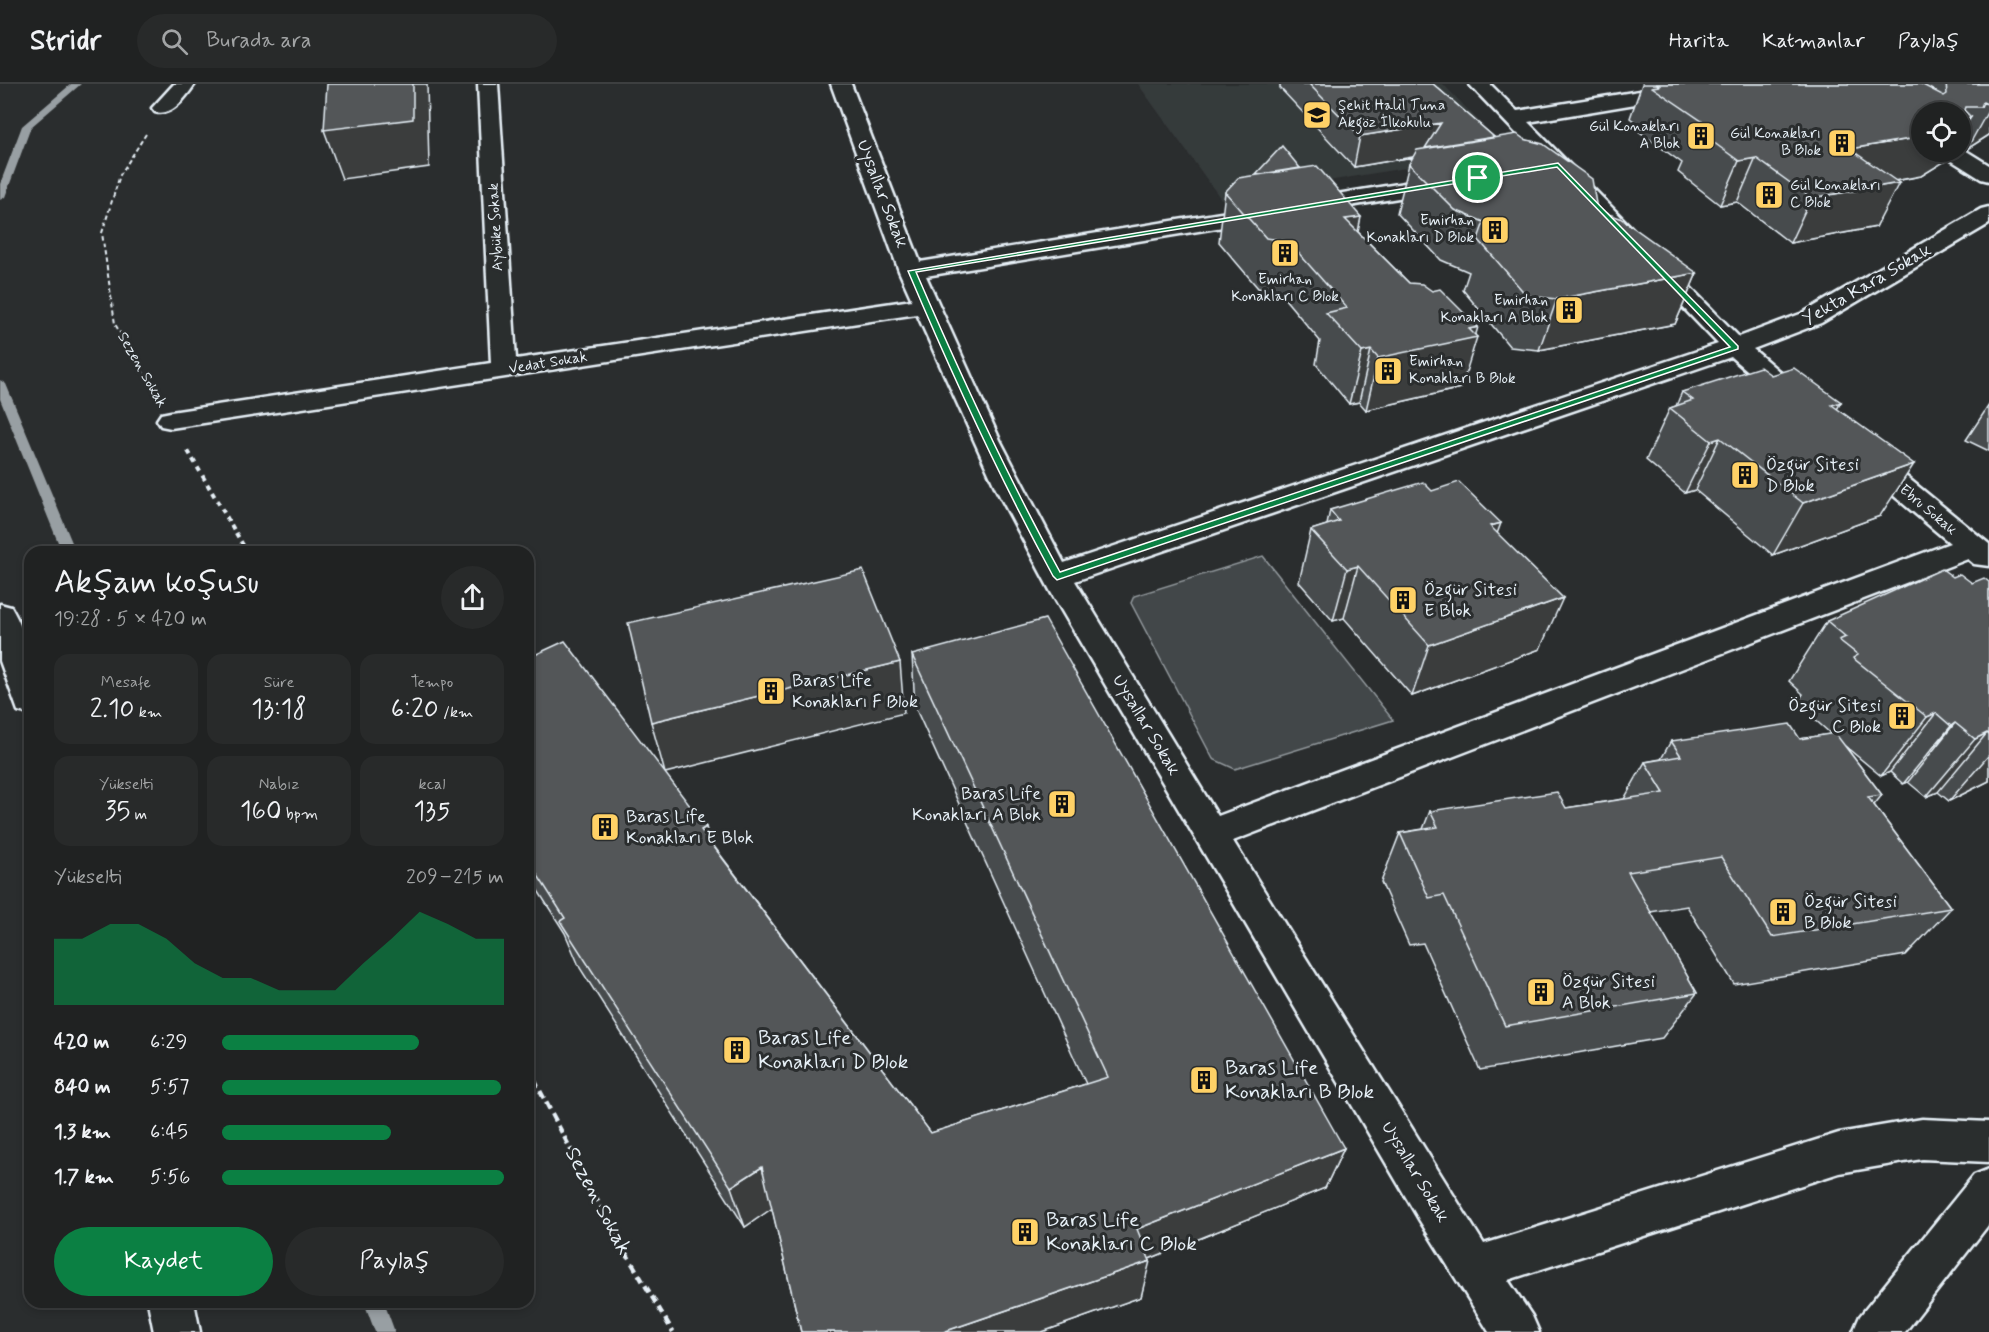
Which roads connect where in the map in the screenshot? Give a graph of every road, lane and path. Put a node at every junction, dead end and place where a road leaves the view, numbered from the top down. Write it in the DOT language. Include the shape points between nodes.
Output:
graph roads {
  1 [pos="185,84"];
  2 [pos="488,84"];
  3 [pos="1479,84"];
  4 [pos="1719,84"];
  5 [pos="844,85"];
  6 [pos="162,108"];
  7 [pos="1514,118"];
  8 [pos="1970,162"];
  9 [pos="1989,174"];
  10 [pos="1464,180"];
  11 [pos="1989,214"];
  12 [pos="911,271"];
  13 [pos="926,305"];
  14 [pos="1735,347"];
  15 [pos="504,369"];
  16 [pos="1808,409"];
  17 [pos="171,420"];
  18 [pos="1844,439"];
  19 [pos="244,546"];
  20 [pos="1980,554"];
  21 [pos="1057,576"];
  22 [pos="0,615"];
  23 [pos="24,685"];
  24 [pos="1211,834"];
  25 [pos="534,1079"];
  26 [pos="1989,1142"];
  27 [pos="1989,1190"];
  28 [pos="1474,1269"];
  29 [pos="172,1308"];
  30 [pos="177,1332"];
  31 [pos="673,1332"];
  32 [pos="1516,1332"];
  33 [pos="1876,1332"];
  1 -- 6 [label="street"];
  2 -- 15 [label="street, Aybüke Sokak"];
  3 -- 7 [label="street"];
  4 -- 7 [label="street"];
  5 -- 12 [label="street, Uysallar Sokak" via="866,156"];
  6 -- 17 [label="path, Sezen Sokak" via="120,175 102,233 115,324"];
  7 -- 14 [label="street" via="1547,167"];
  8 -- 9 [label="street"];
  10 -- 12 [label="street"];
  11 -- 14 [label="street, Yekta Kara Sokak" via="1812,318"];
  12 -- 13 [label="street, Uysallar Sokak"];
  13 -- 15 [label="street, Vedat Sokak"];
  13 -- 21 [label="street, Uysallar Sokak" via="1011,490"];
  14 -- 16 [label="street"];
  14 -- 21 [label="street, Yekta Kara Sokak"];
  15 -- 17 [label="street, Vedat Sokak"];
  17 -- 19 [label="path, Sezen Sokak"];
  18 -- 20 [label="street, Ebru Sokak"];
  20 -- 24 [label="street"];
  21 -- 24 [label="street, Uysallar Sokak"];
  22 -- 23 [label="street"];
  24 -- 28 [label="street, Uysallar Sokak"];
  25 -- 31 [label="path, Sezen Sokak" via="620,1243"];
  26 -- 28 [label="street" via="1922,1138 1839,1153"];
  27 -- 33 [label="street"];
  28 -- 32 [label="street, Uysallar Sokak"];
  29 -- 30 [label="street"];
}
